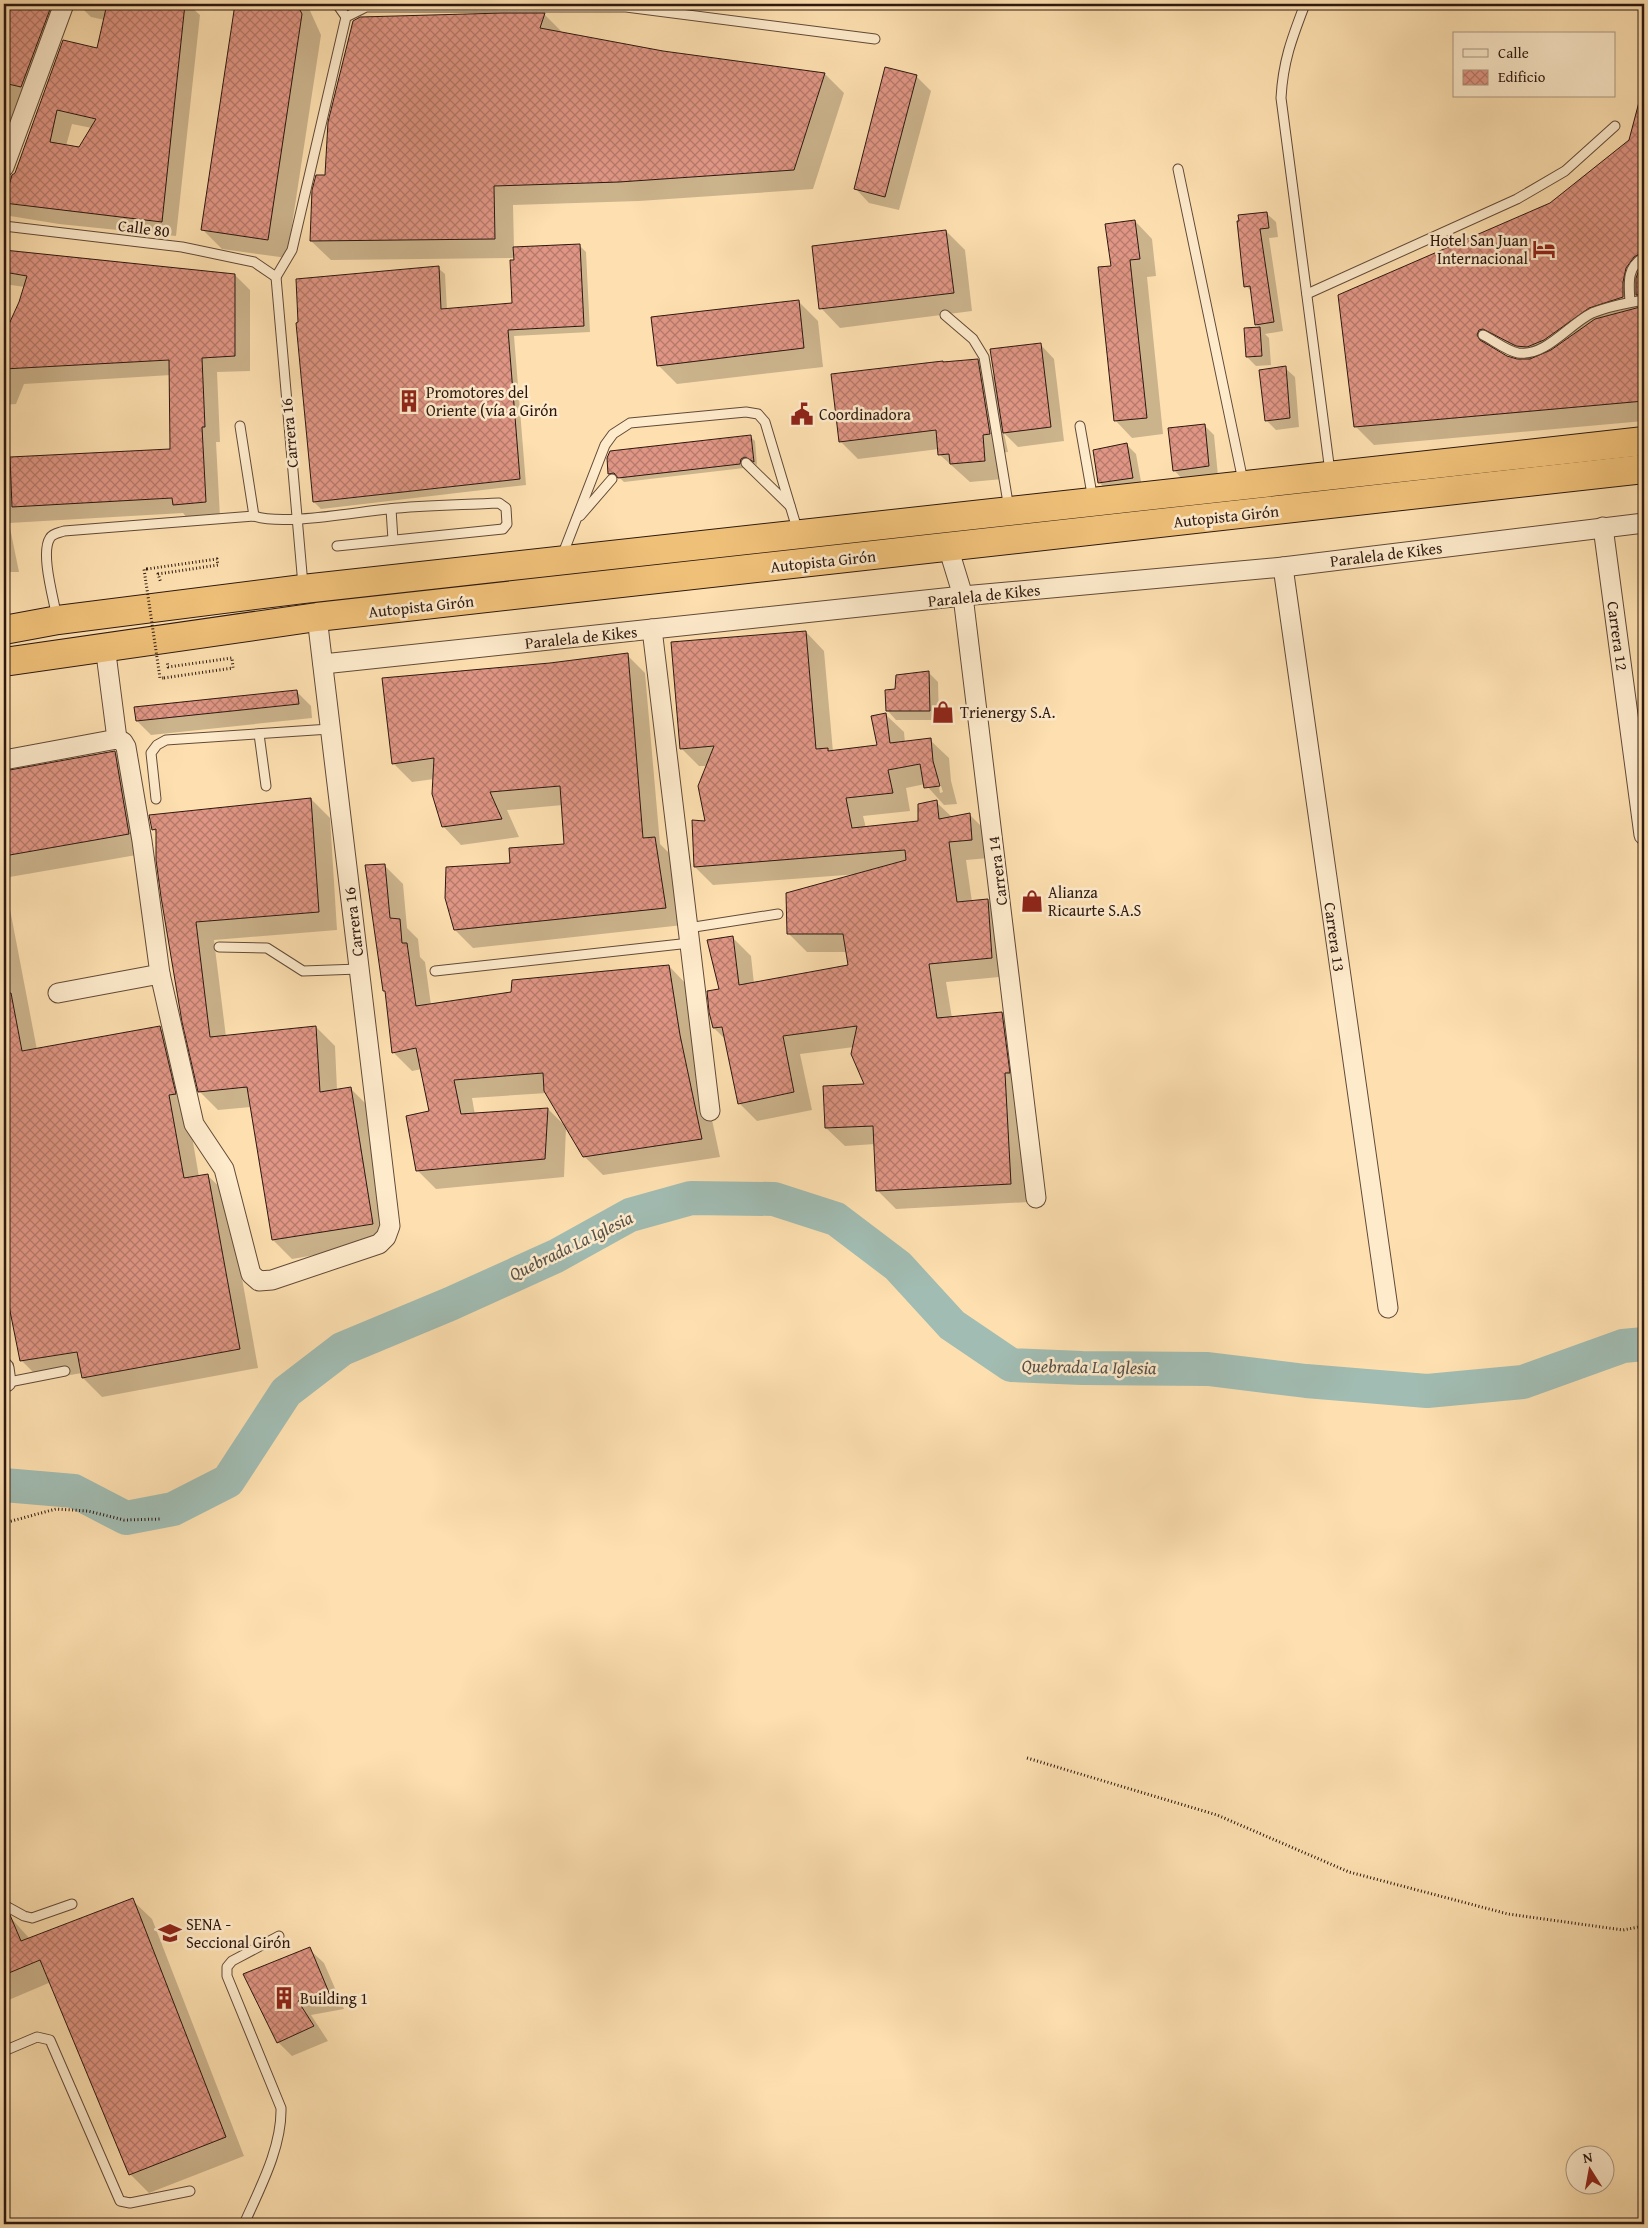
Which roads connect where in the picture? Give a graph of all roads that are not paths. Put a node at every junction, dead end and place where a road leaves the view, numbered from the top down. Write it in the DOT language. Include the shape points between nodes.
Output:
graph roads {
  1 [pos="64,4"];
  2 [pos="337,4"];
  3 [pos="346,4"];
  4 [pos="1305,4"];
  5 [pos="346,17"];
  6 [pos="875,39"];
  7 [pos="1616,126"];
  8 [pos="4,167"];
  9 [pos="1178,169"];
  10 [pos="4,226"];
  11 [pos="1644,257"];
  12 [pos="276,276"];
  13 [pos="1307,294"];
  14 [pos="1644,300"];
  15 [pos="1630,302"];
  16 [pos="945,315"];
  17 [pos="1483,335"];
  18 [pos="240,426"];
  19 [pos="1080,426"];
  20 [pos="1644,441"];
  21 [pos="746,464"];
  22 [pos="1644,469"];
  23 [pos="1331,477"];
  24 [pos="612,479"];
  25 [pos="1244,486"];
  26 [pos="1094,502"];
  27 [pos="790,506"];
  28 [pos="391,509"];
  29 [pos="1009,511"];
  30 [pos="254,516"];
  31 [pos="298,518"];
  32 [pos="574,523"];
  33 [pos="1644,523"];
  34 [pos="1603,527"];
  35 [pos="799,534"];
  36 [pos="393,540"];
  37 [pos="337,546"];
  38 [pos="948,547"];
  39 [pos="560,561"];
  40 [pos="1283,567"];
  41 [pos="303,589"];
  42 [pos="963,596"];
  43 [pos="317,617"];
  44 [pos="58,620"];
  45 [pos="652,629"];
  46 [pos="4,630"];
  47 [pos="105,646"];
  48 [pos="4,662"];
  49 [pos="322,664"];
  50 [pos="330,730"];
  51 [pos="259,734"];
  52 [pos="117,739"];
  53 [pos="4,760"];
  54 [pos="266,786"];
  55 [pos="156,799"];
  56 [pos="1644,835"];
  57 [pos="778,914"];
  58 [pos="689,935"];
  59 [pos="219,947"];
  60 [pos="359,969"];
  61 [pos="435,971"];
  62 [pos="160,974"];
  63 [pos="58,993"];
  64 [pos="710,1112"];
  65 [pos="1036,1198"];
  66 [pos="1388,1308"];
  67 [pos="65,1371"];
  68 [pos="5,1378"];
  69 [pos="72,1904"];
  70 [pos="4,1905"];
  71 [pos="279,1936"];
  72 [pos="4,2051"];
  73 [pos="190,2191"];
  74 [pos="244,2224"];
  1 -- 8 [label="street"];
  2 -- 5 [label="lane"];
  3 -- 5 [label="lane"];
  4 -- 13 [label="lane" via="1290,42 1281,98"];
  5 -- 6 [label="lane" via="366,8 626,7"];
  5 -- 12 [label="lane" via="292,250"];
  7 -- 13 [label="lane" via="1565,171 1517,199"];
  9 -- 25 [label="lane"];
  10 -- 12 [label="lane, Calle 80" via="182,247 254,262"];
  11 -- 15 [label="lane" via="1632,266"];
  12 -- 31 [label="lane, Carrera 16"];
  13 -- 23 [label="lane"];
  14 -- 15 [label="lane"];
  15 -- 17 [label="lane" via="1589,314 1541,348 1526,352 1517,352"];
  16 -- 29 [label="lane" via="973,339 984,357"];
  18 -- 30 [label="lane"];
  19 -- 26 [label="lane"];
  20 -- 23 [label="highway, Autopista Girón"];
  21 -- 27 [label="lane"];
  22 -- 38 [label="highway, Autopista Girón"];
  23 -- 25 [label="highway, Autopista Girón"];
  24 -- 32 [label="lane"];
  25 -- 26 [label="highway, Autopista Girón"];
  26 -- 29 [label="highway, Autopista Girón"];
  27 -- 32 [label="lane" via="765,422 758,414 746,412 630,423 605,445"];
  27 -- 35 [label="lane"];
  28 -- 31 [label="lane"];
  28 -- 36 [label="lane"];
  28 -- 36 [label="lane" via="499,502 506,508 507,524 503,529"];
  29 -- 35 [label="highway, Autopista Girón"];
  30 -- 31 [label="lane" via="266,520"];
  30 -- 44 [label="lane" via="64,531 53,535 48,540 46,560"];
  31 -- 41 [label="lane, Carrera 16"];
  32 -- 39 [label="lane"];
  33 -- 34 [label="street, Paralela de Kikes"];
  34 -- 40 [label="street, Paralela de Kikes"];
  34 -- 56 [label="street, Carrera 12"];
  35 -- 39 [label="highway, Autopista Girón"];
  36 -- 37 [label="lane"];
  38 -- 42 [label="street, Carrera 14"];
  38 -- 43 [label="highway, Autopista Girón"];
  39 -- 41 [label="highway, Autopista Girón"];
  40 -- 42 [label="street, Paralela de Kikes"];
  40 -- 66 [label="street, Carrera 13"];
  41 -- 44 [label="highway, Autopista Girón"];
  42 -- 45 [label="street, Paralela de Kikes"];
  42 -- 65 [label="street, Carrera 14"];
  43 -- 47 [label="highway, Autopista Girón"];
  43 -- 49 [label="street, Carrera 16"];
  44 -- 46 [label="highway, Autopista Girón"];
  45 -- 49 [label="street, Paralela de Kikes"];
  45 -- 58 [label="street"];
  47 -- 48 [label="highway, Autopista Girón"];
  47 -- 52 [label="street"];
  49 -- 50 [label="street, Carrera 16"];
  50 -- 51 [label="lane"];
  50 -- 60 [label="street, Carrera 16"];
  51 -- 54 [label="lane"];
  51 -- 55 [label="lane" via="166,740 156,745 151,753"];
  52 -- 53 [label="street"];
  52 -- 62 [label="street" via="126,746"];
  57 -- 58 [label="lane"];
  58 -- 61 [label="lane"];
  58 -- 64 [label="street"];
  59 -- 60 [label="lane" via="267,948 303,971"];
  60 -- 62 [label="street, Carrera 16" via="390,1226 379,1244 272,1280 259,1281 251,1274 224,1169 194,1124"];
  62 -- 63 [label="street"];
  67 -- 68 [label="lane"];
  69 -- 70 [label="lane" via="32,1918"];
  71 -- 74 [label="lane" via="232,1961 227,1967 227,1976 281,2108 281,2126"];
  72 -- 73 [label="lane" via="37,2037 50,2040 120,2201 130,2203"];
}
